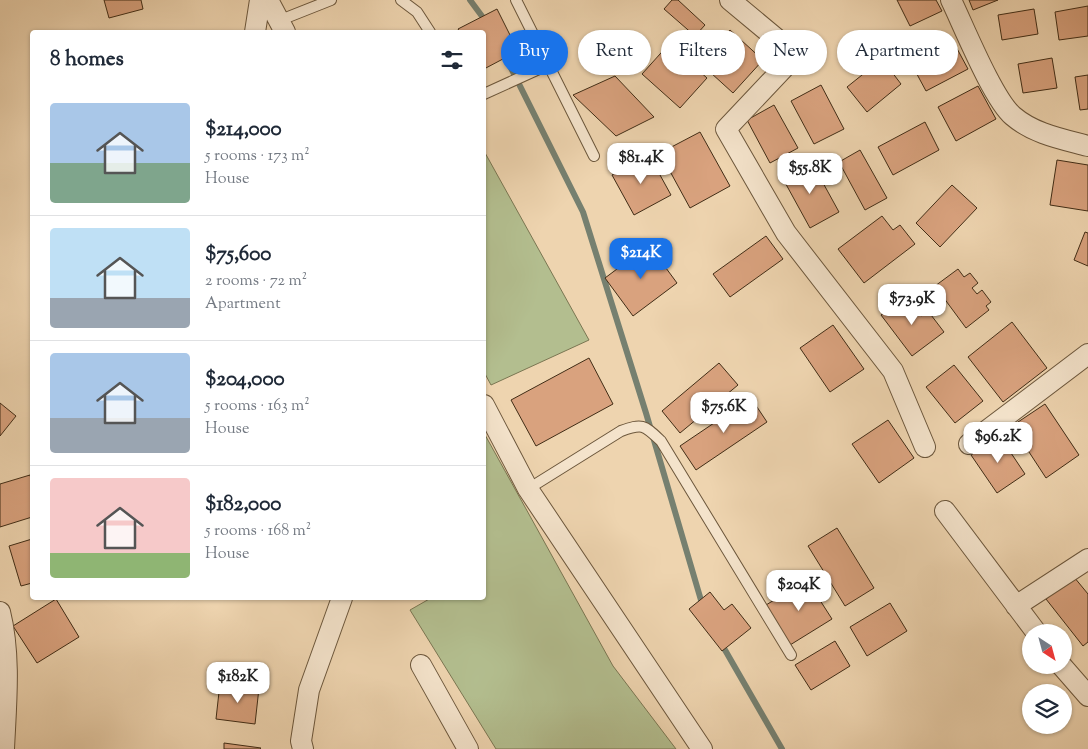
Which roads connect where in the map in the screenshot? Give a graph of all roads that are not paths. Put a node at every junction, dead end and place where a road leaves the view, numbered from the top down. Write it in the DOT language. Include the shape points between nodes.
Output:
graph roads {
  1 [pos="260,0"];
  2 [pos="268,0"];
  3 [pos="331,0"];
  4 [pos="401,0"];
  5 [pos="516,0"];
  6 [pos="730,0"];
  7 [pos="951,0"];
  8 [pos="282,27"];
  9 [pos="255,30"];
  10 [pos="429,30"];
  11 [pos="532,30"];
  12 [pos="526,75"];
  13 [pos="555,75"];
  14 [pos="486,93"];
  15 [pos="1088,146"];
  16 [pos="594,156"];
  17 [pos="1088,354"];
  18 [pos="486,410"];
  19 [pos="969,444"];
  20 [pos="925,447"];
  21 [pos="528,489"];
  22 [pos="945,511"];
  23 [pos="1088,559"];
  24 [pos="341,600"];
  25 [pos="1016,606"];
  26 [pos="0,612"];
  27 [pos="1030,624"];
  28 [pos="790,655"];
  29 [pos="422,664"];
  30 [pos="1069,674"];
  31 [pos="3,689"];
  32 [pos="1088,696"];
  33 [pos="4,749"];
  34 [pos="303,749"];
  35 [pos="468,749"];
  36 [pos="702,749"];
  1 -- 9 [label="street"];
  2 -- 8 [label="street"];
  3 -- 8 [label="lane"];
  4 -- 10 [label="lane" via="418,12"];
  5 -- 11 [label="lane"];
  6 -- 20 [label="street" via="796,55 726,129 786,233 892,371"];
  7 -- 15 [label="street" via="995,90 1012,115 1041,133"];
  12 -- 14 [label="lane"];
  13 -- 16 [label="lane"];
  17 -- 19 [label="street"];
  18 -- 21 [label="street"];
  21 -- 28 [label="lane" via="621,432 638,425 645,427 661,441"];
  21 -- 36 [label="street"];
  22 -- 25 [label="street"];
  23 -- 25 [label="street"];
  24 -- 34 [label="street" via="309,690 301,741"];
  25 -- 27 [label="street"];
  26 -- 31 [label="street"];
  29 -- 35 [label="street"];
  30 -- 32 [label="street"];
  31 -- 33 [label="street"];
}
